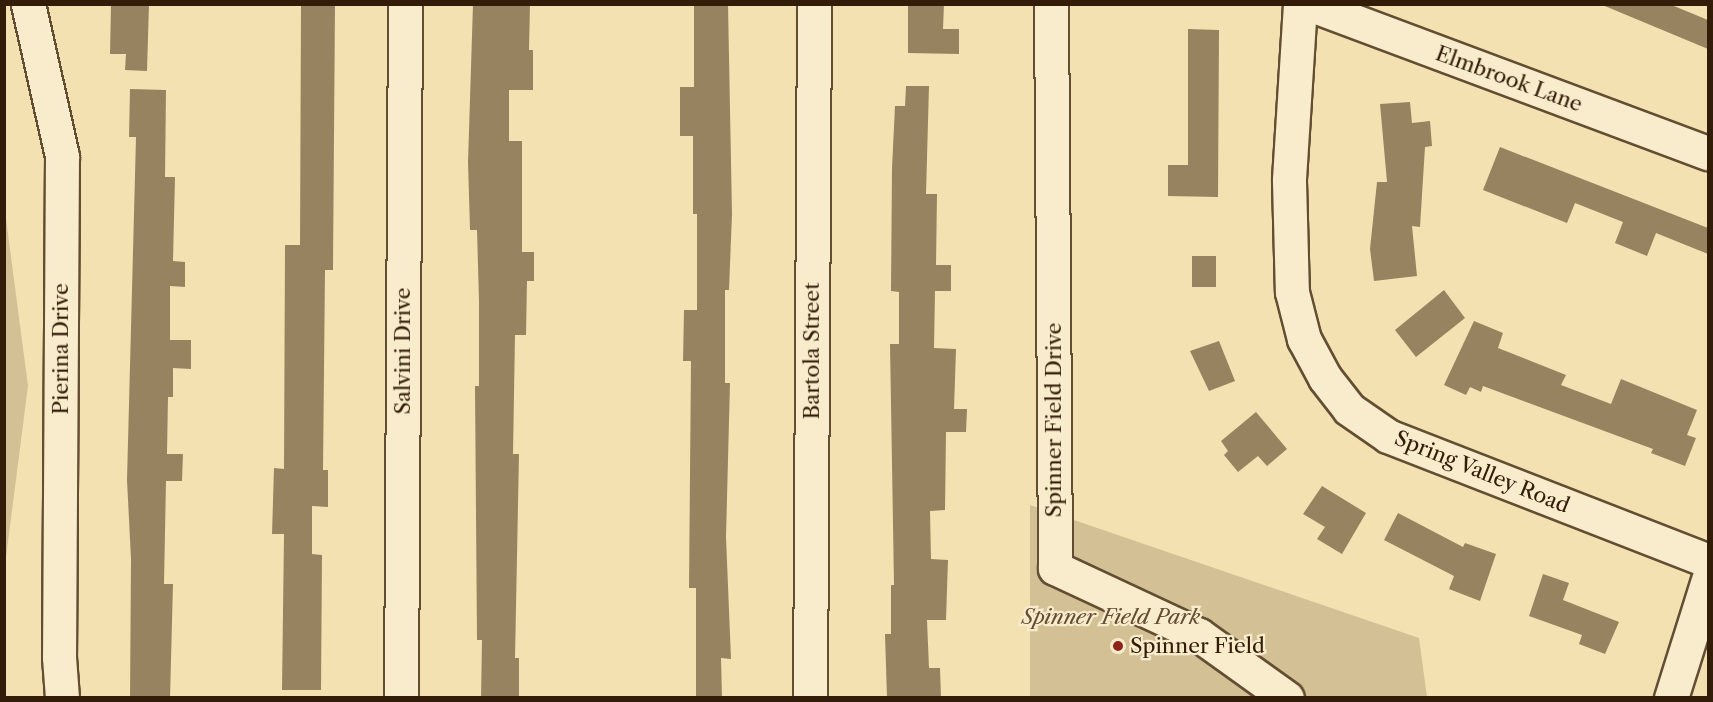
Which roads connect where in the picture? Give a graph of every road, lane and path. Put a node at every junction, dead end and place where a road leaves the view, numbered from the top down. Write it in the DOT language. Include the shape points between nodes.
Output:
graph roads {
  1 [pos="28,4"];
  2 [pos="405,4"];
  3 [pos="814,4"];
  4 [pos="1051,4"];
  5 [pos="1300,4"];
  6 [pos="1309,4"];
  7 [pos="1708,153"];
  8 [pos="1708,561"];
  9 [pos="1708,580"];
  10 [pos="62,698"];
  11 [pos="401,698"];
  12 [pos="810,698"];
  13 [pos="1287,698"];
  14 [pos="1671,698"];
  1 -- 10 [label="street, Pierina Drive" via="62,156"];
  2 -- 11 [label="street, Salvini Drive"];
  3 -- 12 [label="street, Bartola Street"];
  4 -- 13 [label="street, Spinner Field Drive" via="1055,568 1199,635"];
  5 -- 8 [label="street, Spring Valley Road" via="1289,182 1292,292 1304,339 1324,378 1349,409 1388,436"];
  6 -- 7 [label="street, Elmbrook Lane"];
  9 -- 14 [label="street"];
}
